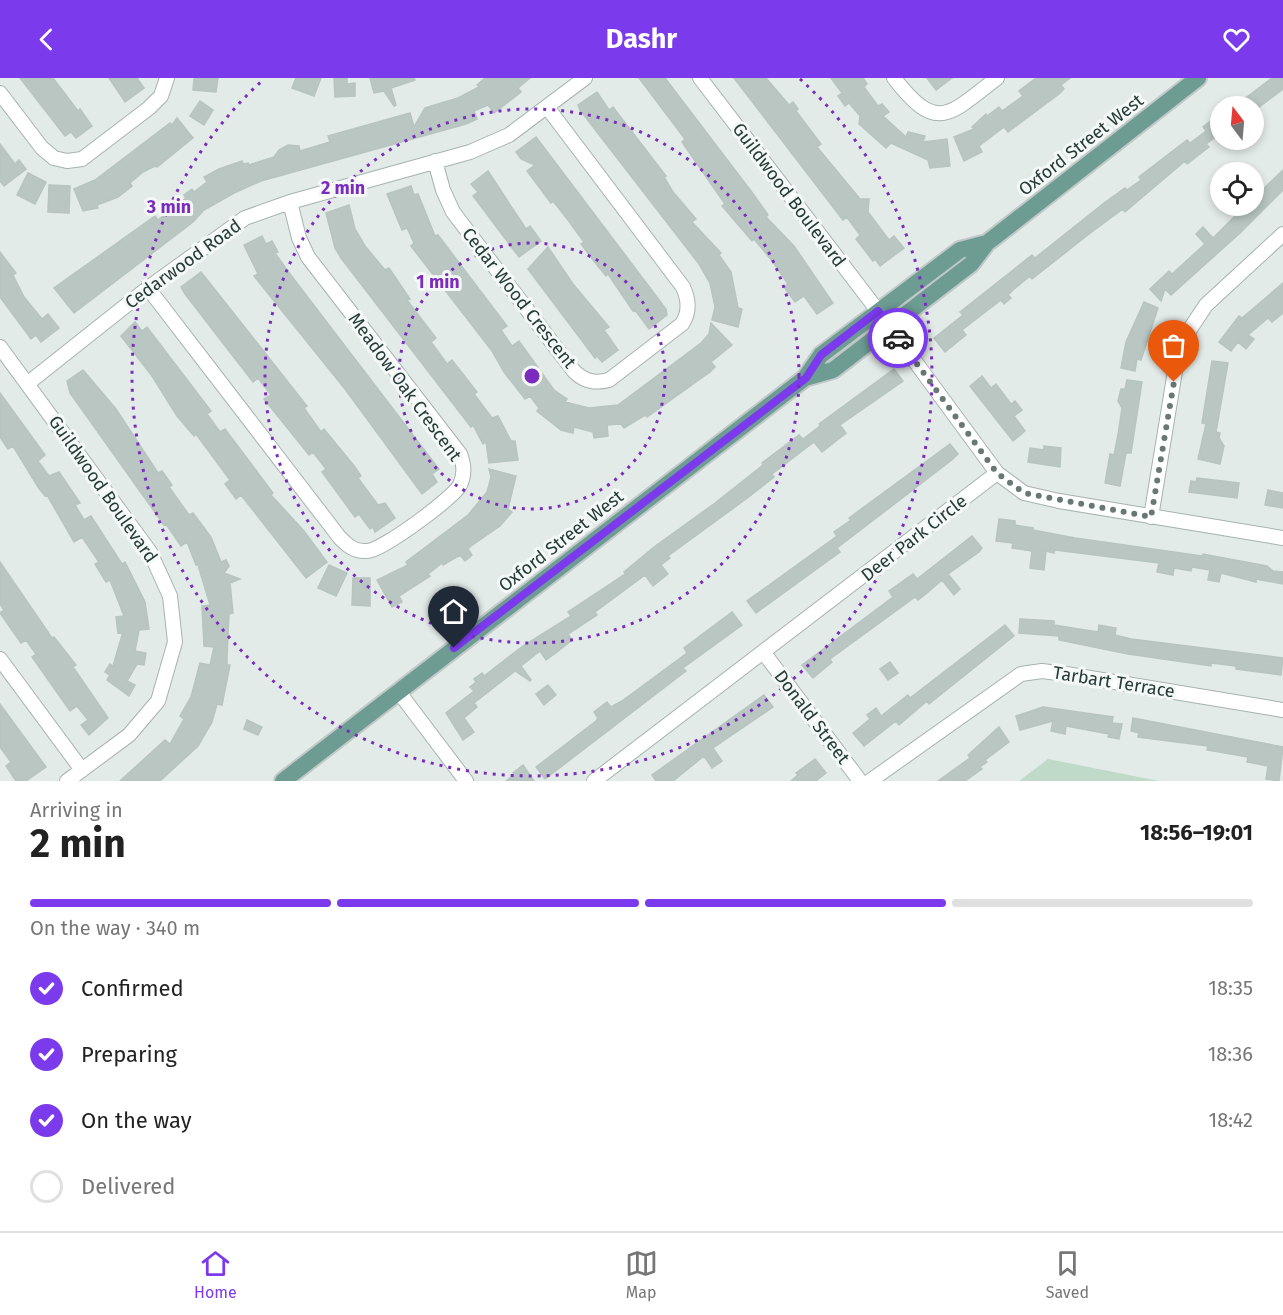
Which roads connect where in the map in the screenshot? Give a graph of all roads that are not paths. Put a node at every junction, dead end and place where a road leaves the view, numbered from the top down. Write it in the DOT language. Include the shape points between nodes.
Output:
graph roads {
  1 [pos="167,78"];
  2 [pos="585,78"];
  3 [pos="700,78"];
  4 [pos="894,78"];
  5 [pos="997,78"];
  6 [pos="1198,78"];
  7 [pos="0,93"];
  8 [pos="547,107"];
  9 [pos="435,161"];
  10 [pos="290,202"];
  11 [pos="1283,234"];
  12 [pos="987,243"];
  13 [pos="148,288"];
  14 [pos="878,311"];
  15 [pos="890,327"];
  16 [pos="0,347"];
  17 [pos="806,378"];
  18 [pos="27,384"];
  19 [pos="997,473"];
  20 [pos="1151,517"];
  21 [pos="1283,538"];
  22 [pos="764,653"];
  23 [pos="0,659"];
  24 [pos="398,691"];
  25 [pos="1283,710"];
  26 [pos="82,770"];
  27 [pos="67,781"];
  28 [pos="283,781"];
  29 [pos="466,781"];
  30 [pos="594,781"];
  31 [pos="860,781"];
  32 [pos="870,781"];
  1 -- 7 [label="street" via="161,96 148,108 82,159 67,161 54,158 42,148"];
  2 -- 8 [label="street, Cedarwood Road"];
  3 -- 14 [label="street, Guildwood Boulevard"];
  4 -- 5 [label="street" via="922,110 941,114 955,109"];
  6 -- 12 [label="main road, Oxford Street West"];
  8 -- 9 [label="street, Cedarwood Road" via="509,135 470,152"];
  8 -- 9 [label="street, Cedar Wood Crescent" via="683,287 688,301 682,324 609,380 586,380 573,370 453,212 442,190"];
  9 -- 10 [label="street, Cedarwood Road"];
  10 -- 13 [label="street, Cedarwood Road" via="245,218"];
  10 -- 13 [label="street, Meadow Oak Crescent" via="308,257 463,462 464,476 453,494 383,547 361,551 340,538"];
  11 -- 20 [label="street" via="1206,305 1190,329 1178,359"];
  12 -- 14 [label="main road, Oxford Street West" via="960,250"];
  12 -- 15 [label="main road, Oxford Street West" via="971,264"];
  13 -- 18 [label="street, Cedarwood Road"];
  14 -- 15 [label="street, Guildwood Boulevard"];
  14 -- 17 [label="main road, Oxford Street West" via="821,355"];
  15 -- 17 [label="main road, Oxford Street West" via="833,370"];
  15 -- 19 [label="street, Guildwood Boulevard"];
  16 -- 18 [label="street, Guildwood Boulevard"];
  17 -- 24 [label="main road, Oxford Street West"];
  18 -- 26 [label="street, Guildwood Boulevard" via="150,552 170,596 175,642 158,700 129,735"];
  19 -- 20 [label="street" via="1024,493"];
  19 -- 22 [label="street, Deer Park Circle"];
  20 -- 21 [label="street"];
  22 -- 30 [label="street, Deer Park Circle"];
  22 -- 31 [label="street, Donald Street"];
  23 -- 26 [label="street"];
  24 -- 28 [label="main road, Oxford Street West"];
  24 -- 29 [label="street"];
  25 -- 32 [label="street, Tarbart Terrace" via="1066,674 1021,674"];
  26 -- 27 [label="street, Guildwood Boulevard"];
}
